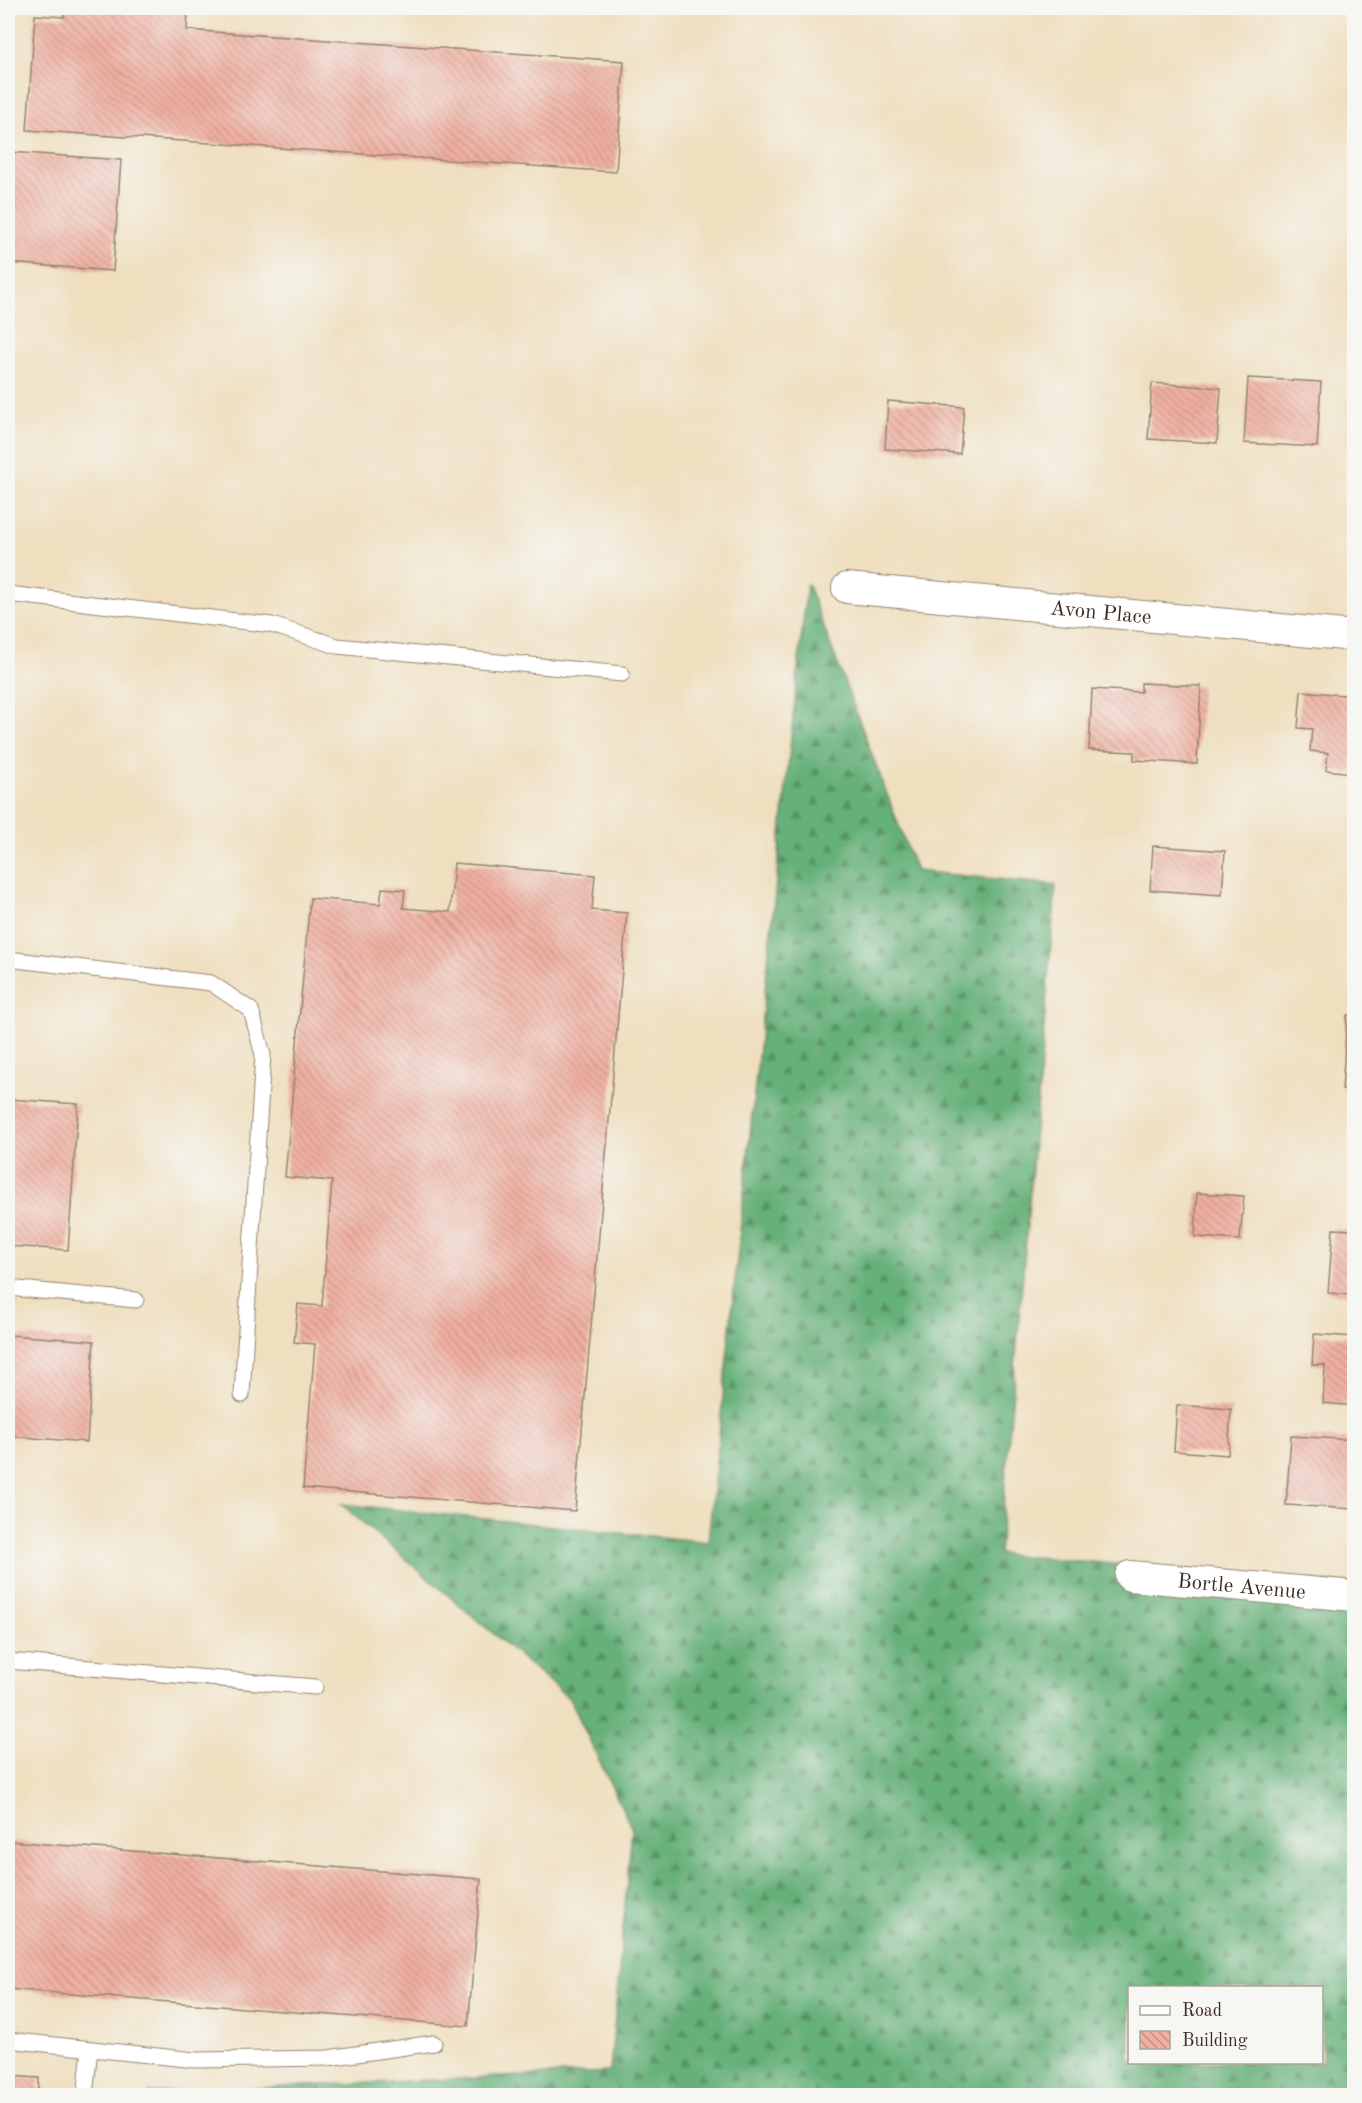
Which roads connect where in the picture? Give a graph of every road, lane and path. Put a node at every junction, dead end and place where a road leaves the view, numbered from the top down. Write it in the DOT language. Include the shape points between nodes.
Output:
graph roads {
  1 [pos="847,588"];
  2 [pos="8,594"];
  3 [pos="1354,636"];
  4 [pos="622,674"];
  5 [pos="8,959"];
  6 [pos="8,1288"];
  7 [pos="136,1300"];
  8 [pos="242,1395"];
  9 [pos="1130,1576"];
  10 [pos="1354,1596"];
  11 [pos="8,1661"];
  12 [pos="315,1687"];
  13 [pos="8,2040"];
  14 [pos="434,2043"];
  15 [pos="90,2049"];
  16 [pos="85,2096"];
  1 -- 3 [label="street, Avon Place"];
  2 -- 4 [label="lane" via="272,625 337,646"];
  5 -- 8 [label="lane" via="211,983 251,1010 263,1055"];
  6 -- 7 [label="lane"];
  9 -- 10 [label="street, Bortle Avenue"];
  11 -- 12 [label="lane"];
  13 -- 15 [label="lane"];
  14 -- 15 [label="lane" via="328,2058 206,2060"];
  15 -- 16 [label="lane"];
}
